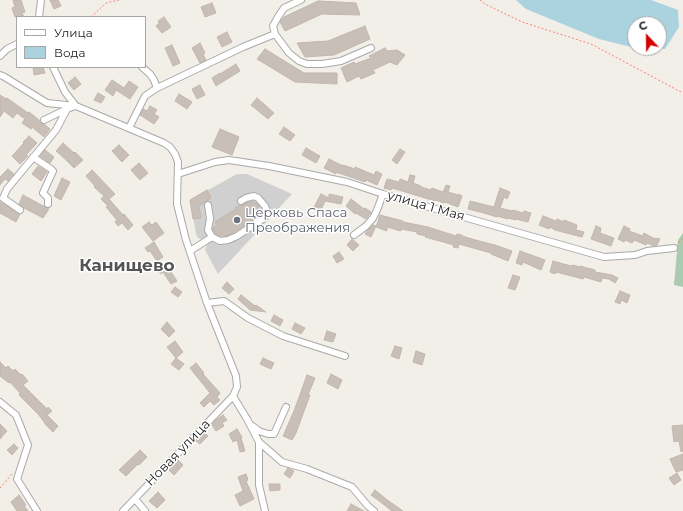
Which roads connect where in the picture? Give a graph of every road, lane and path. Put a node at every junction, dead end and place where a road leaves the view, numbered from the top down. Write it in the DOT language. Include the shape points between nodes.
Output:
graph roads {
  1 [pos="41,0"];
  2 [pos="118,0"];
  3 [pos="301,0"];
  4 [pos="480,0"];
  5 [pos="39,16"];
  6 [pos="92,16"];
  7 [pos="275,34"];
  8 [pos="16,44"];
  9 [pos="372,48"];
  10 [pos="0,56"];
  11 [pos="53,68"];
  12 [pos="143,68"];
  13 [pos="0,75"];
  14 [pos="157,88"];
  15 [pos="683,93"];
  16 [pos="76,106"];
  17 [pos="67,109"];
  18 [pos="44,120"];
  19 [pos="130,128"];
  20 [pos="33,157"];
  21 [pos="178,174"];
  22 [pos="383,194"];
  23 [pos="241,200"];
  24 [pos="48,204"];
  25 [pos="208,205"];
  26 [pos="20,210"];
  27 [pos="354,235"];
  28 [pos="212,237"];
  29 [pos="674,248"];
  30 [pos="190,251"];
  31 [pos="207,303"];
  32 [pos="344,356"];
  33 [pos="234,396"];
  34 [pos="0,402"];
  35 [pos="286,407"];
  36 [pos="250,424"];
  37 [pos="259,442"];
  38 [pos="14,472"];
  39 [pos="0,488"];
  40 [pos="134,499"];
  41 [pos="37,511"];
  42 [pos="123,511"];
  43 [pos="145,511"];
  44 [pos="265,511"];
  45 [pos="374,511"];
  1 -- 5 [label="street"];
  2 -- 6 [label="path" via="106,3"];
  3 -- 7 [label="street" via="284,8 274,26"];
  4 -- 15 [label="path" via="522,22 591,44"];
  7 -- 9 [label="street" via="289,53 307,64 341,61"];
  7 -- 14 [label="street"];
  8 -- 10 [label="street"];
  11 -- 16 [label="street" via="65,92"];
  12 -- 14 [label="street" via="150,74"];
  13 -- 16 [label="street" via="48,103"];
  14 -- 19 [label="street" via="145,96"];
  16 -- 17 [label="street"];
  16 -- 19 [label="street"];
  17 -- 18 [label="street"];
  17 -- 20 [label="street" via="56,130"];
  19 -- 21 [label="street" via="170,147 178,162"];
  20 -- 24 [label="street" via="53,172 43,193 48,198"];
  20 -- 26 [label="street" via="7,189 3,198"];
  21 -- 22 [label="street, улица 1 Мая" via="229,160 347,182"];
  21 -- 30 [label="street" via="178,204"];
  22 -- 27 [label="street" via="373,218"];
  22 -- 29 [label="street, улица 1 Мая" via="604,257"];
  23 -- 28 [label="street" via="254,196 258,198 267,212 264,218 228,240 220,241"];
  25 -- 28 [label="street" via="208,230"];
  28 -- 30 [label="street"];
  30 -- 31 [label="street"];
  31 -- 32 [label="street" via="224,301 248,318 283,336"];
  31 -- 33 [label="street" via="236,376 237,387"];
  33 -- 36 [label="street"];
  33 -- 40 [label="street, Новая улица"];
  34 -- 41 [label="street" via="16,415 28,445 17,478"];
  35 -- 36 [label="street" via="274,434 259,431"];
  36 -- 37 [label="street"];
  37 -- 44 [label="street" via="259,485"];
  37 -- 45 [label="street" via="282,462 352,487"];
  38 -- 39 [label="path"];
  40 -- 42 [label="street, Новая улица"];
  40 -- 43 [label="street"];
}
